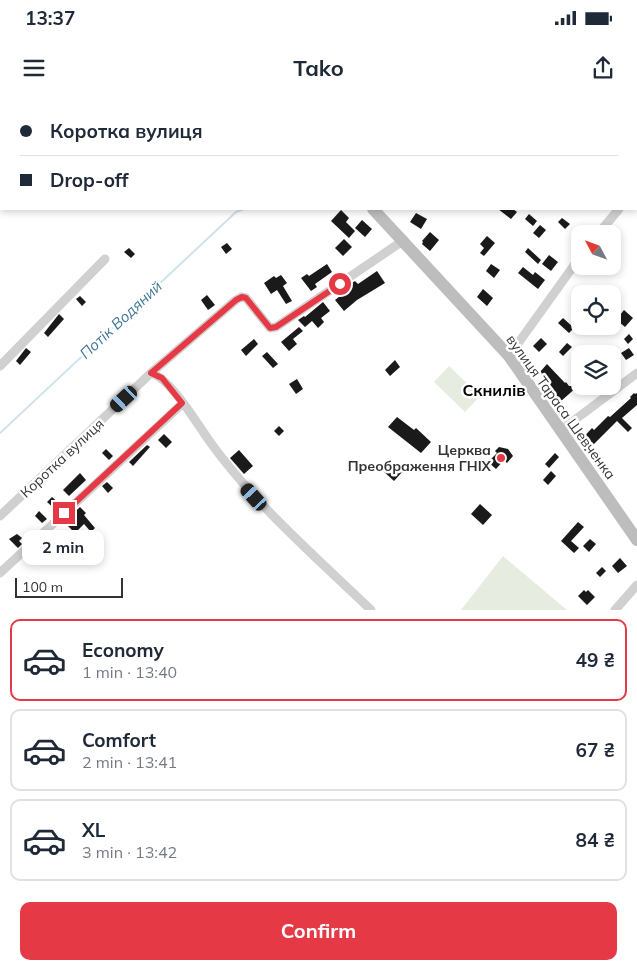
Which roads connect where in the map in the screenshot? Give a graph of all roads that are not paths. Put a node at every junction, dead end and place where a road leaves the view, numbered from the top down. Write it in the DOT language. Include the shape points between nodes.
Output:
graph roads {
  1 [pos="377,210"];
  2 [pos="618,210"];
  3 [pos="606,225"];
  4 [pos="404,240"];
  5 [pos="105,259"];
  6 [pos="571,270"];
  7 [pos="509,356"];
  8 [pos="0,366"];
  9 [pos="151,373"];
  10 [pos="637,373"];
  11 [pos="182,403"];
  12 [pos="560,431"];
  13 [pos="0,516"];
  14 [pos="636,535"];
  15 [pos="0,573"];
  16 [pos="637,585"];
  17 [pos="371,610"];
  18 [pos="615,610"];
  1 -- 4 [label="street, вулиця Тараса Шевченка"];
  2 -- 3 [label="street"];
  4 -- 7 [label="street, вулиця Тараса Шевченка"];
  4 -- 9 [label="street, Коротка вулиця" via="276,327 270,328 246,298 236,300"];
  5 -- 8 [label="street"];
  6 -- 7 [label="street"];
  7 -- 12 [label="street, вулиця Тараса Шевченка"];
  9 -- 11 [label="street" via="162,378"];
  9 -- 13 [label="street, Коротка вулиця"];
  10 -- 12 [label="street"];
  11 -- 15 [label="street"];
  11 -- 17 [label="street" via="231,470 266,510"];
  12 -- 14 [label="street, вулиця Тараса Шевченка"];
  16 -- 18 [label="street"];
}
